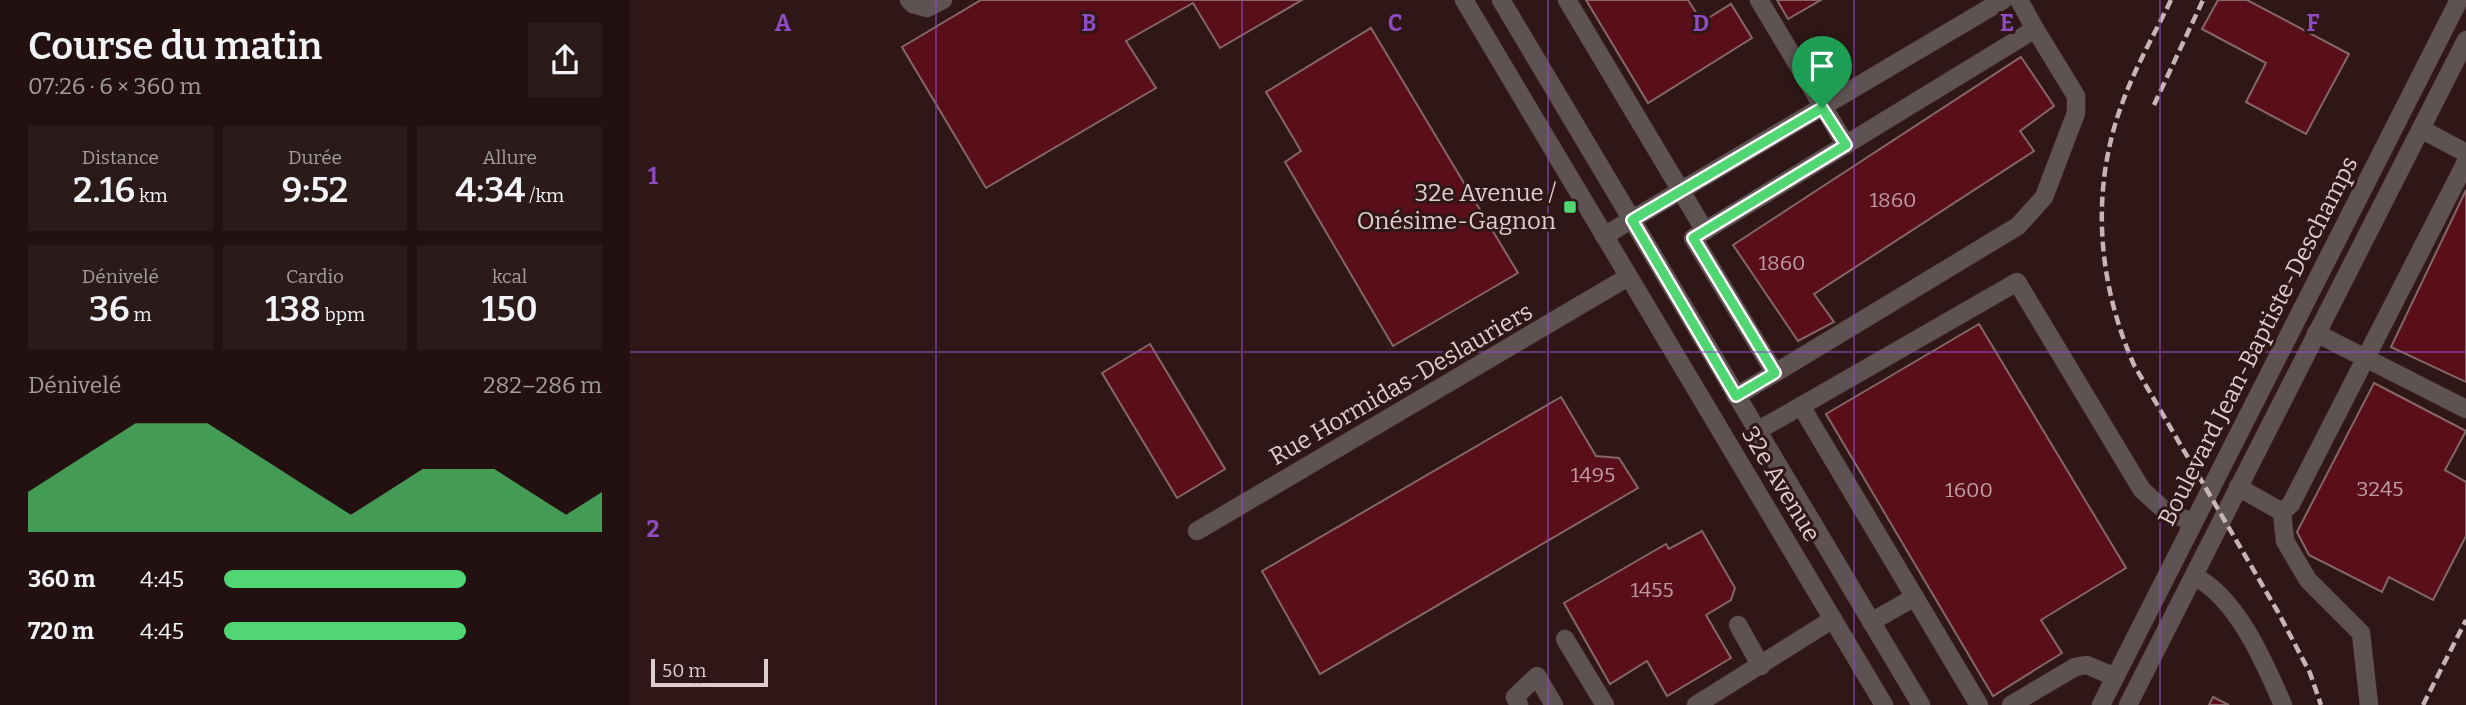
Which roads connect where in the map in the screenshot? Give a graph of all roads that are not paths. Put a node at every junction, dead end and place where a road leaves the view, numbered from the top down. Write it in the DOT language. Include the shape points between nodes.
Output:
graph roads {
  1 [pos="909,0"];
  2 [pos="943,0"];
  3 [pos="1464,0"];
  4 [pos="1501,0"];
  5 [pos="1567,0"];
  6 [pos="1759,0"];
  7 [pos="2003,0"];
  8 [pos="2019,0"];
  9 [pos="2459,0"];
  10 [pos="1984,5"];
  11 [pos="2035,29"];
  12 [pos="2466,40"];
  13 [pos="1822,108"];
  14 [pos="2420,129"];
  15 [pos="1846,145"];
  16 [pos="2466,153"];
  17 [pos="2466,162"];
  18 [pos="1681,191"];
  19 [pos="1632,220"];
  20 [pos="1705,231"];
  21 [pos="1604,236"];
  22 [pos="1628,277"];
  23 [pos="2316,334"];
  24 [pos="2366,359"];
  25 [pos="1775,373"];
  26 [pos="1736,396"];
  27 [pos="1801,406"];
  28 [pos="2466,409"];
  29 [pos="1757,431"];
  30 [pos="2238,487"];
  31 [pos="2282,512"];
  32 [pos="2193,523"];
  33 [pos="1197,531"];
  34 [pos="2182,544"];
  35 [pos="2204,555"];
  36 [pos="2194,576"];
  37 [pos="1915,597"];
  38 [pos="1833,620"];
  39 [pos="1871,622"];
  40 [pos="1738,625"];
  41 [pos="1565,639"];
  42 [pos="1761,666"];
  43 [pos="2115,677"];
  44 [pos="1519,705"];
  45 [pos="1554,705"];
  46 [pos="1605,705"];
  47 [pos="1696,705"];
  48 [pos="1884,705"];
  49 [pos="1921,705"];
  50 [pos="1979,705"];
  51 [pos="2011,705"];
  52 [pos="2101,705"];
  53 [pos="2128,705"];
  54 [pos="2283,705"];
  55 [pos="2369,705"];
  1 -- 2 [label="street" via="928,8"];
  3 -- 21 [label="street, 32e Avenue"];
  4 -- 19 [label="street, 32e Avenue"];
  5 -- 18 [label="street"];
  6 -- 13 [label="street"];
  7 -- 10 [label="street"];
  8 -- 11 [label="street"];
  9 -- 32 [label="street, Boulevard Jean-Baptiste-Deschamps"];
  10 -- 13 [label="street"];
  11 -- 15 [label="street"];
  11 -- 25 [label="street" via="2077,103 2044,197 2018,226"];
  12 -- 14 [label="street, Boulevard Jean-Baptiste-Deschamps"];
  13 -- 15 [label="street"];
  13 -- 18 [label="street"];
  14 -- 16 [label="street"];
  14 -- 23 [label="street, Boulevard Jean-Baptiste-Deschamps"];
  15 -- 20 [label="street"];
  17 -- 24 [label="street"];
  18 -- 19 [label="street"];
  18 -- 20 [label="street"];
  19 -- 21 [label="street"];
  19 -- 26 [label="street, 32e Avenue"];
  20 -- 25 [label="street" via="1693,238"];
  21 -- 22 [label="street, 32e Avenue"];
  22 -- 33 [label="street, Rue Hormidas-Deslauriers"];
  22 -- 38 [label="street, 32e Avenue"];
  23 -- 24 [label="street"];
  23 -- 30 [label="street, Boulevard Jean-Baptiste-Deschamps"];
  24 -- 28 [label="street"];
  24 -- 31 [label="street" via="2291,504"];
  25 -- 26 [label="street"];
  26 -- 29 [label="street, 32e Avenue"];
  27 -- 29 [label="street"];
  27 -- 32 [label="street" via="2018,282 2142,490 2162,508"];
  27 -- 37 [label="street"];
  29 -- 39 [label="street, 32e Avenue"];
  30 -- 31 [label="street"];
  30 -- 35 [label="street, Boulevard Jean-Baptiste-Deschamps"];
  31 -- 55 [label="street" via="2285,541 2308,580 2361,632"];
  32 -- 34 [label="street, Boulevard Jean-Baptiste-Deschamps"];
  34 -- 35 [label="street"];
  34 -- 43 [label="street, Boulevard Jean-Baptiste-Deschamps"];
  35 -- 36 [label="street, Boulevard Jean-Baptiste-Deschamps"];
  36 -- 53 [label="street, Boulevard Jean-Baptiste-Deschamps"];
  36 -- 54 [label="street" via="2219,593 2261,653"];
  37 -- 39 [label="street"];
  37 -- 50 [label="street"];
  38 -- 42 [label="street"];
  38 -- 48 [label="street, 32e Avenue"];
  39 -- 49 [label="street, 32e Avenue"];
  40 -- 42 [label="street"];
  41 -- 46 [label="street"];
  42 -- 47 [label="street"];
  43 -- 51 [label="street" via="2082,665"];
  43 -- 52 [label="street, Boulevard Jean-Baptiste-Deschamps"];
  44 -- 45 [label="street" via="1515,698 1537,676"];
}
